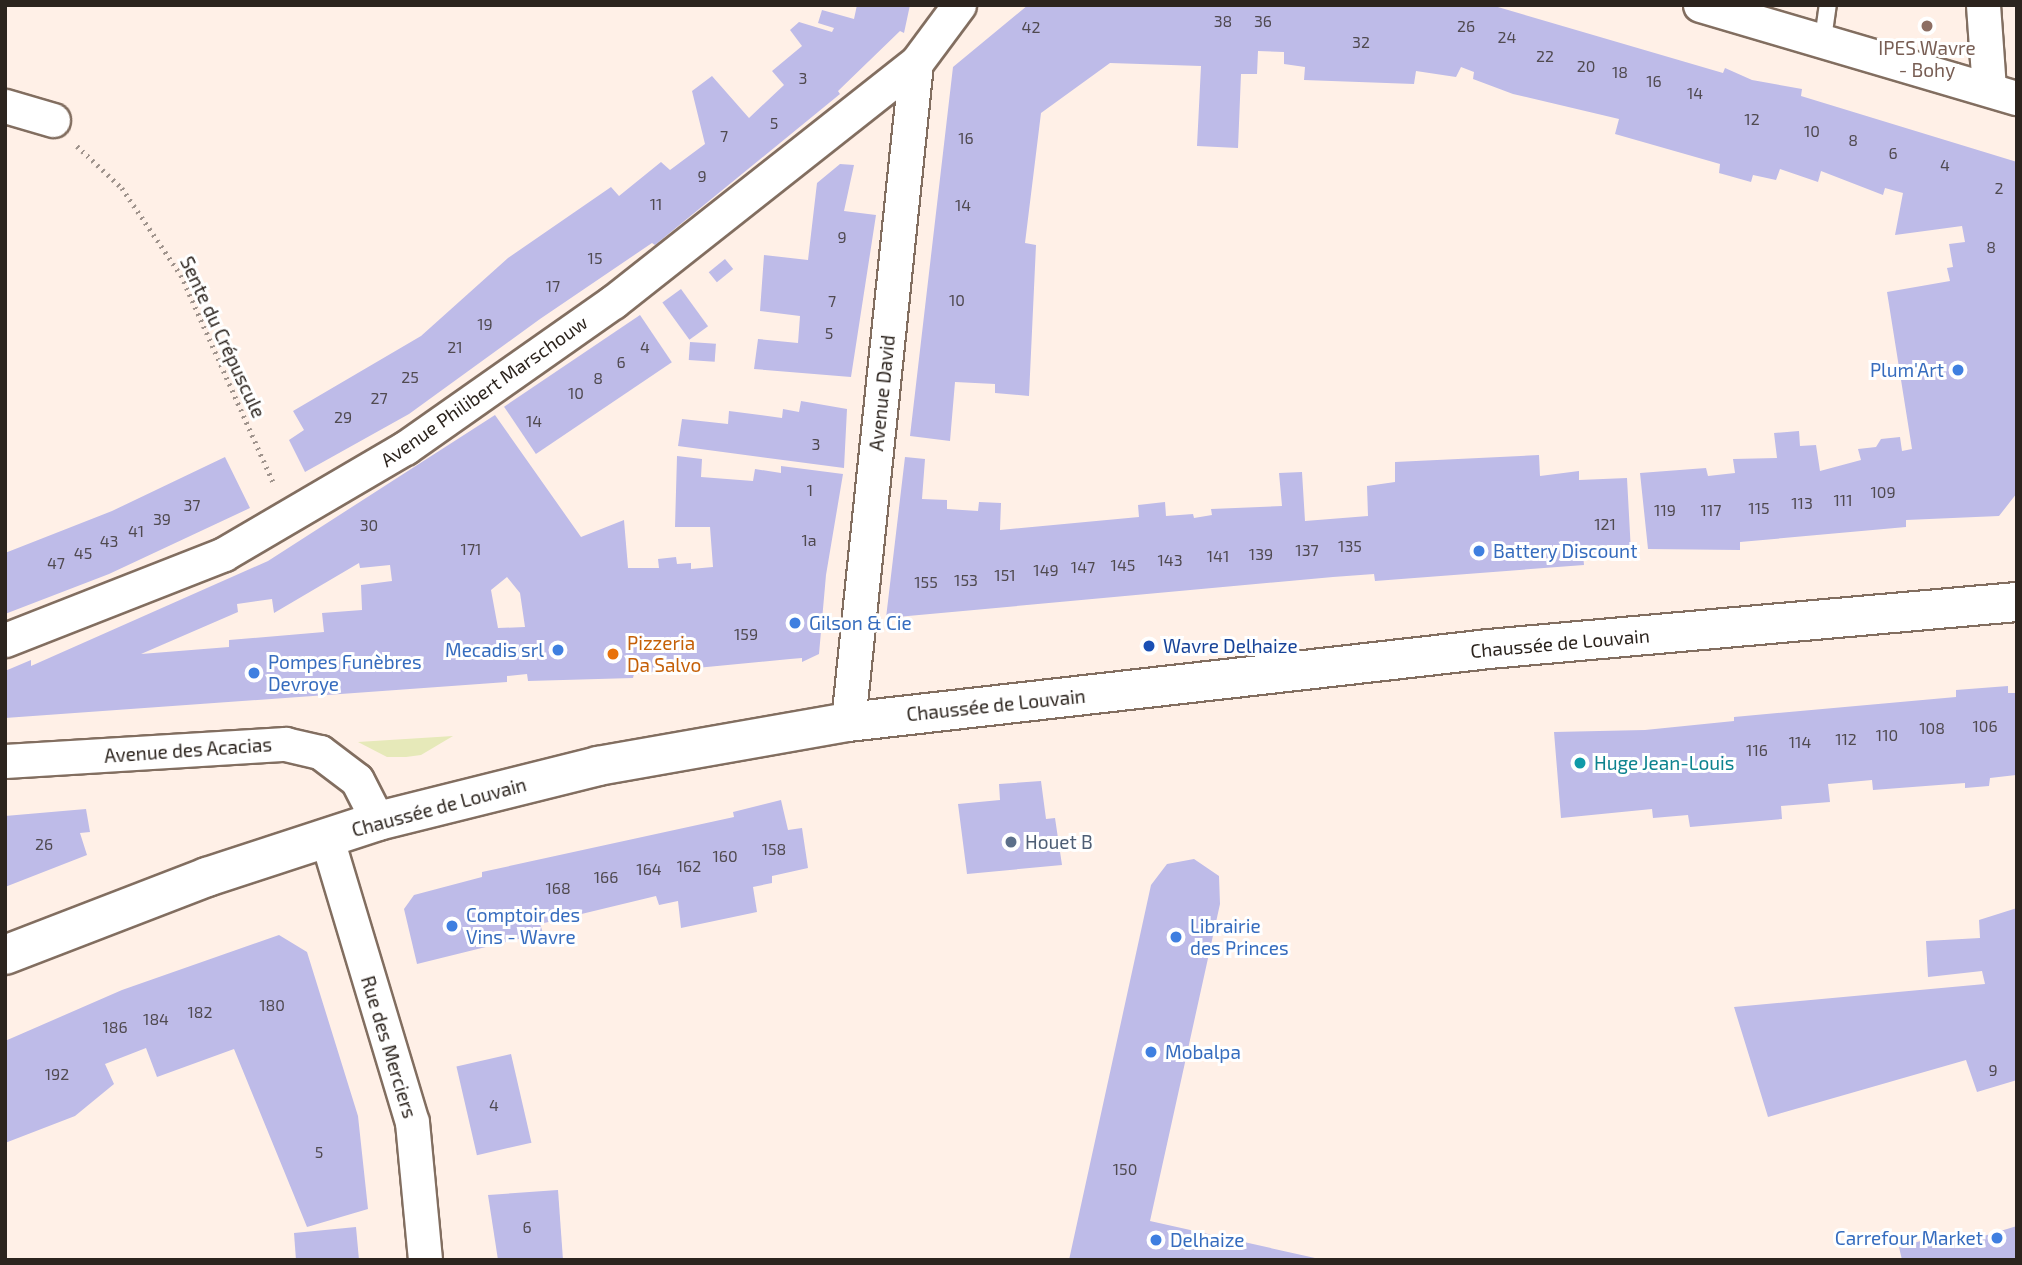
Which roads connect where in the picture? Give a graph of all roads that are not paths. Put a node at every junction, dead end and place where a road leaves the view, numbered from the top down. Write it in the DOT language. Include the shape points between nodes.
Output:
graph roads {
  1 [pos="959,5"];
  2 [pos="1700,5"];
  3 [pos="1828,5"];
  4 [pos="1983,5"];
  5 [pos="1823,39"];
  6 [pos="916,63"];
  7 [pos="2003,93"];
  8 [pos="5,106"];
  9 [pos="53,120"];
  10 [pos="2017,602"];
  11 [pos="5,640"];
  12 [pos="848,722"];
  13 [pos="5,761"];
  14 [pos="378,821"];
  15 [pos="327,839"];
  16 [pos="5,955"];
  17 [pos="425,1260"];
  1 -- 6 [label="street, Avenue Philibert Marschouw"];
  2 -- 5 [label="street"];
  3 -- 5 [label="lane"];
  4 -- 7 [label="street"];
  5 -- 7 [label="street"];
  6 -- 11 [label="street, Avenue Philibert Marschouw" via="613,302 405,448 224,554"];
  6 -- 12 [label="street, Avenue David"];
  8 -- 9 [label="street"];
  10 -- 12 [label="main road, Chaussée de Louvain" via="1489,649"];
  12 -- 14 [label="main road, Chaussée de Louvain" via="598,766"];
  13 -- 14 [label="street, Avenue des Acacias" via="285,744 320,752 357,780"];
  14 -- 15 [label="main road, Chaussée de Louvain"];
  15 -- 16 [label="main road, Chaussée de Louvain" via="207,877"];
  15 -- 17 [label="street, Rue des Merciers" via="412,1122"];
}
